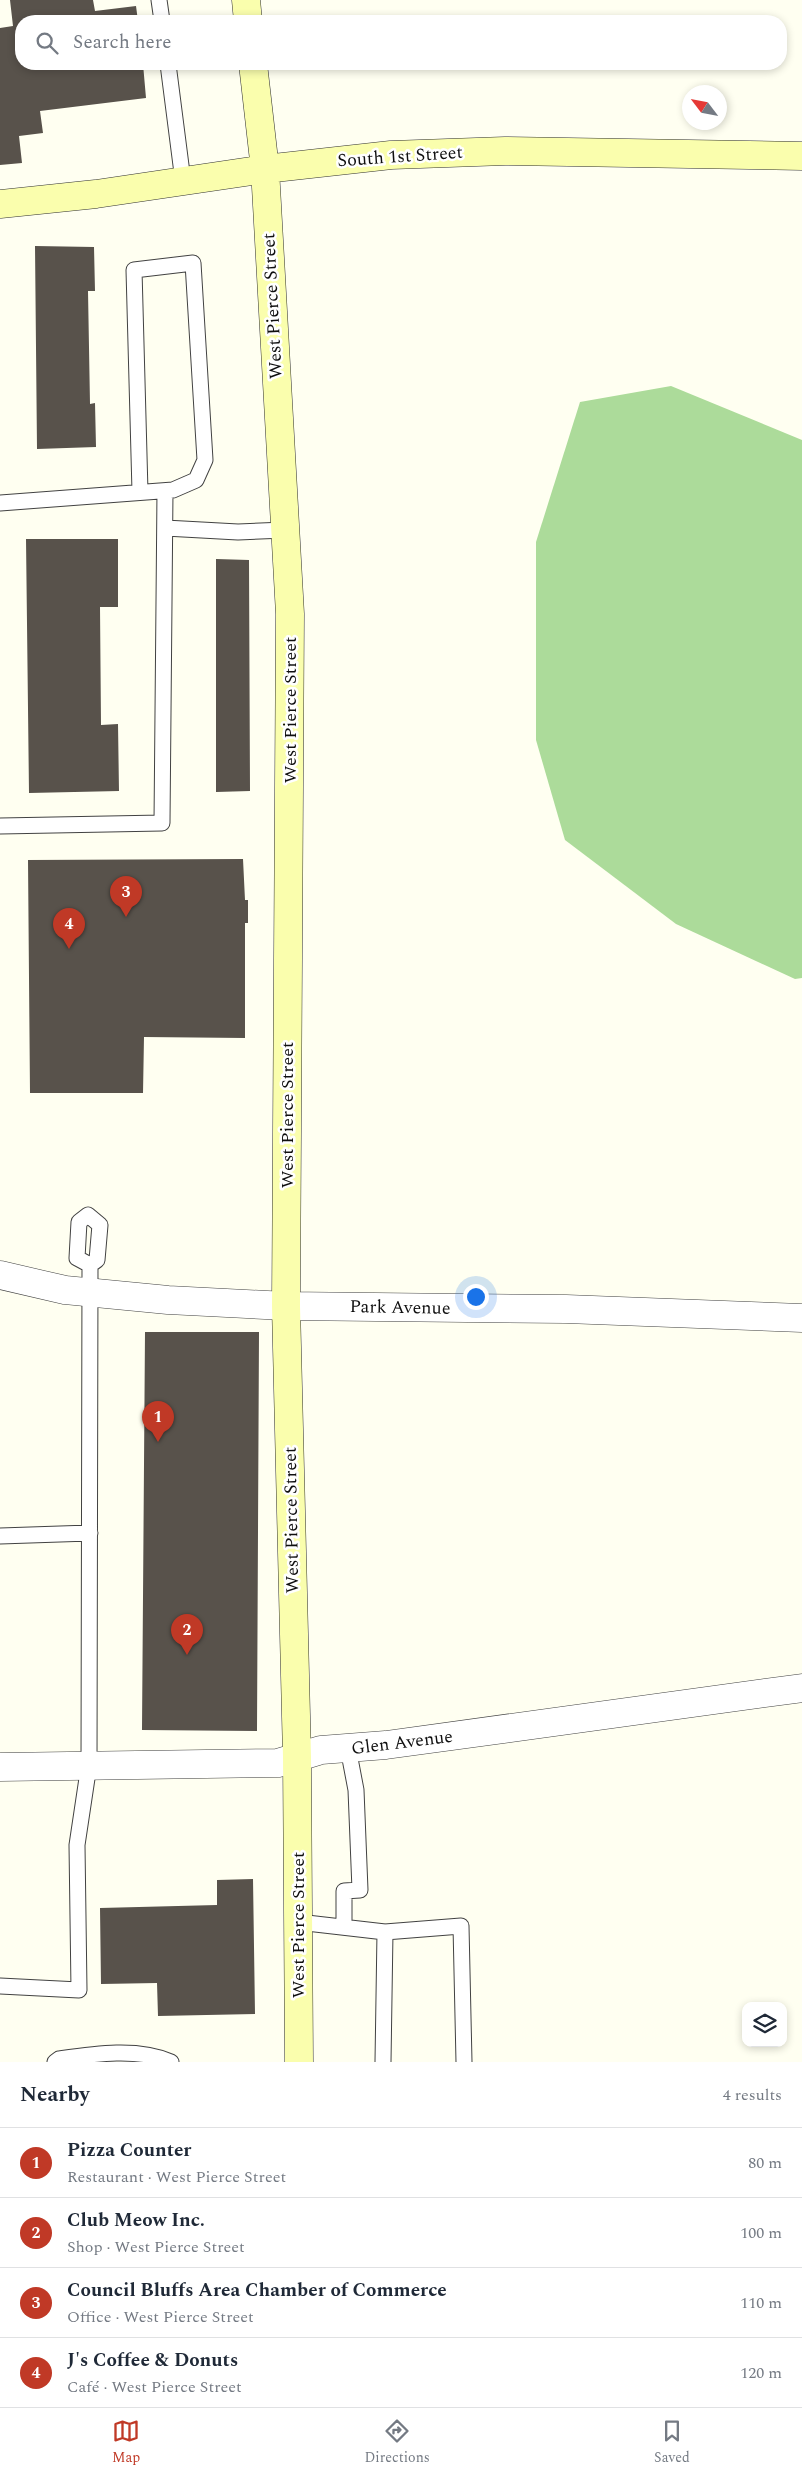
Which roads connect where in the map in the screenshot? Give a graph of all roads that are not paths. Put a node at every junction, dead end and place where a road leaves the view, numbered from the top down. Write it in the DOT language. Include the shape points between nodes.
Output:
graph roads {
  1 [pos="160,0"];
  2 [pos="246,0"];
  3 [pos="161,15"];
  4 [pos="247,15"];
  5 [pos="169,70"];
  6 [pos="254,70"];
  7 [pos="802,156"];
  8 [pos="264,169"];
  9 [pos="183,181"];
  10 [pos="0,204"];
  11 [pos="165,491"];
  12 [pos="140,492"];
  13 [pos="0,503"];
  14 [pos="165,528"];
  15 [pos="285,530"];
  16 [pos="0,826"];
  17 [pos="90,1265"];
  18 [pos="0,1275"];
  19 [pos="88,1293"];
  20 [pos="286,1306"];
  21 [pos="802,1318"];
  22 [pos="90,1532"];
  23 [pos="0,1536"];
  24 [pos="802,1688"];
  25 [pos="348,1748"];
  26 [pos="297,1757"];
  27 [pos="89,1765"];
  28 [pos="0,1767"];
  29 [pos="298,1922"];
  30 [pos="344,1927"];
  31 [pos="385,1932"];
  32 [pos="0,1986"];
  33 [pos="55,2062"];
  34 [pos="170,2062"];
  35 [pos="299,2062"];
  36 [pos="383,2062"];
  37 [pos="464,2062"];
  1 -- 3 [label="lane"];
  2 -- 4 [label="main road"];
  5 -- 9 [label="lane"];
  6 -- 8 [label="main road, West Pierce Street"];
  7 -- 8 [label="main road, South 1st Street" via="436,152"];
  8 -- 9 [label="main road, South 1st Street"];
  8 -- 15 [label="main road, West Pierce Street"];
  9 -- 10 [label="main road, South 1st Street"];
  11 -- 12 [label="lane"];
  11 -- 12 [label="lane" via="196,480 205,460 193,263 134,270"];
  11 -- 14 [label="lane"];
  12 -- 13 [label="lane"];
  14 -- 15 [label="lane" via="238,532"];
  14 -- 16 [label="lane" via="162,823"];
  15 -- 20 [label="main road, West Pierce Street" via="290,614"];
  17 -- 19 [label="lane"];
  18 -- 19 [label="street, Park Avenue"];
  19 -- 20 [label="street, Park Avenue"];
  19 -- 22 [label="lane"];
  20 -- 21 [label="street, Park Avenue" via="566,1310"];
  20 -- 26 [label="main road, West Pierce Street"];
  22 -- 23 [label="lane"];
  22 -- 27 [label="lane"];
  24 -- 25 [label="street, Glen Avenue"];
  25 -- 26 [label="street, Glen Avenue" via="321,1750"];
  25 -- 30 [label="lane" via="356,1790 360,1890 344,1891"];
  26 -- 27 [label="street, Glen Avenue" via="278,1763"];
  26 -- 29 [label="main road, West Pierce Street"];
  27 -- 28 [label="street, Glen Avenue"];
  27 -- 32 [label="lane" via="77,1845 79,1990"];
  29 -- 30 [label="lane"];
  29 -- 35 [label="main road, West Pierce Street"];
  30 -- 31 [label="lane"];
  31 -- 36 [label="lane"];
  31 -- 37 [label="lane" via="461,1926"];
  33 -- 34 [label="lane" via="114,2054 144,2055"];
}
